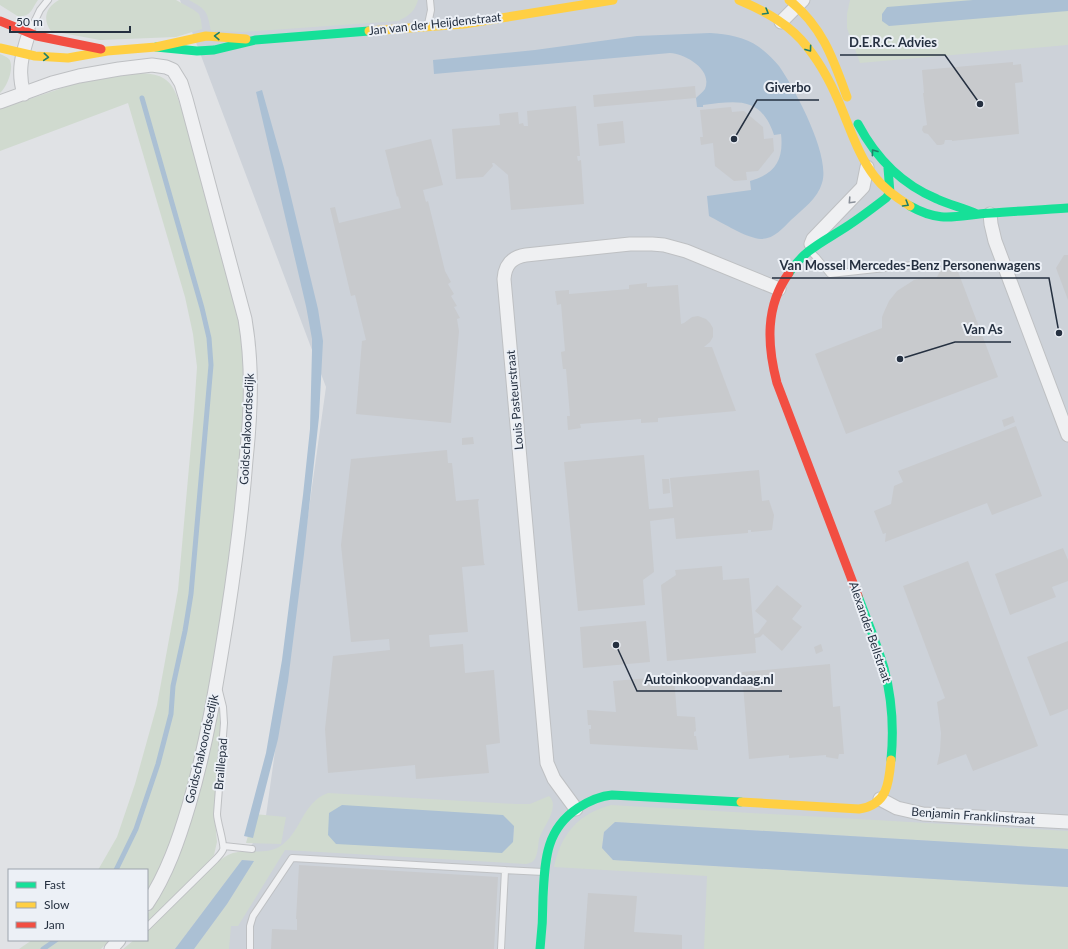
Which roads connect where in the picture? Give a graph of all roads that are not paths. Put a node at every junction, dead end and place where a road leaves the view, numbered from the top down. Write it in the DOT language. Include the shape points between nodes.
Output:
graph roads {
  1 [pos="48,0"];
  2 [pos="430,0"];
  3 [pos="613,0"];
  4 [pos="739,0"];
  5 [pos="796,2"];
  6 [pos="0,21"];
  7 [pos="781,22"];
  8 [pos="428,27"];
  9 [pos="29,33"];
  10 [pos="255,40"];
  11 [pos="156,47"];
  12 [pos="0,48"];
  13 [pos="107,51"];
  14 [pos="22,54"];
  15 [pos="24,94"];
  16 [pos="0,102"];
  17 [pos="867,167"];
  18 [pos="888,168"];
  19 [pos="890,193"];
  20 [pos="1068,208"];
  21 [pos="984,214"];
  22 [pos="808,250"];
  23 [pos="913,264"];
  24 [pos="778,289"];
  25 [pos="1068,435"];
  26 [pos="216,682"];
  27 [pos="880,799"];
  28 [pos="576,809"];
  29 [pos="1068,822"];
  30 [pos="224,846"];
  31 [pos="252,849"];
  32 [pos="505,870"];
  33 [pos="545,872"];
  34 [pos="148,902"];
  35 [pos="148,926"];
  36 [pos="250,949"];
  37 [pos="500,949"];
  38 [pos="540,949"];
  1 -- 9 [label="lane"];
  2 -- 8 [label="lane"];
  3 -- 8 [label="street, Jan van der Heijdenstraat"];
  4 -- 7 [label="street, one-way"];
  5 -- 7 [label="street"];
  18 -- 5 [label="street, one-way" via="871,149 859,127 837,67 823,38"];
  6 -- 9 [label="street, Jan van der Heijdenstraat"];
  7 -- 17 [label="street, one-way" via="802,40 816,59 839,102 857,149"];
  8 -- 10 [label="street, Jan van der Heijdenstraat"];
  9 -- 13 [label="street, Jan van der Heijdenstraat"];
  9 -- 14 [label="street"];
  10 -- 11 [label="street, Jan van der Heijdenstraat" via="214,50"];
  10 -- 11 [label="street, Jan van der Heijdenstraat, one-way" via="206,36"];
  11 -- 13 [label="street, Jan van der Heijdenstraat"];
  12 -- 14 [label="street, Jan van der Heijdenstraat"];
  14 -- 13 [label="street, Jan van der Heijdenstraat, one-way" via="68,58"];
  14 -- 15 [label="street" via="20,77"];
  15 -- 16 [label="street, Goidschalxoordsedijk"];
  15 -- 26 [label="street, Goidschalxoordsedijk" via="78,76 152,65 173,70 184,90 240,298 250,356 251,398 244,493"];
  17 -- 19 [label="street"];
  17 -- 22 [label="street, Alexander Bellstraat, one-way" via="863,187 813,239"];
  18 -- 19 [label="street"];
  18 -- 21 [label="street" via="899,178 935,198"];
  19 -- 21 [label="street, one-way" via="914,209 937,218 956,219"];
  19 -- 22 [label="street, Alexander Bellstraat" via="866,213"];
  20 -- 21 [label="street"];
  21 -- 25 [label="street" via="991,224 995,241"];
  22 -- 23 [label="lane" via="830,274"];
  22 -- 24 [label="street, Alexander Bellstraat" via="788,272"];
  24 -- 27 [label="street, Alexander Bellstraat" via="769,332 773,370 880,655 889,688 893,734 892,760 888,784"];
  24 -- 28 [label="street, Louis Pasteurstraat" via="686,251 652,244 526,254 513,259 506,269 504,279 548,767"];
  26 -- 30 [label="lane, Braillepad" via="224,718 217,807"];
  26 -- 34 [label="street, Goidschalxoordsedijk" via="201,763 187,814 173,854"];
  27 -- 28 [label="street" via="870,807 859,809 612,795 596,798"];
  27 -- 29 [label="street, Benjamin Franklinstraat" via="897,808 923,814"];
  28 -- 33 [label="street" via="563,821 551,840"];
  30 -- 31 [label="lane"];
  30 -- 35 [label="lane" via="221,854"];
  32 -- 33 [label="lane"];
  32 -- 36 [label="lane" via="292,858 253,916 250,926"];
  32 -- 37 [label="lane"];
  33 -- 38 [label="street"];
}
